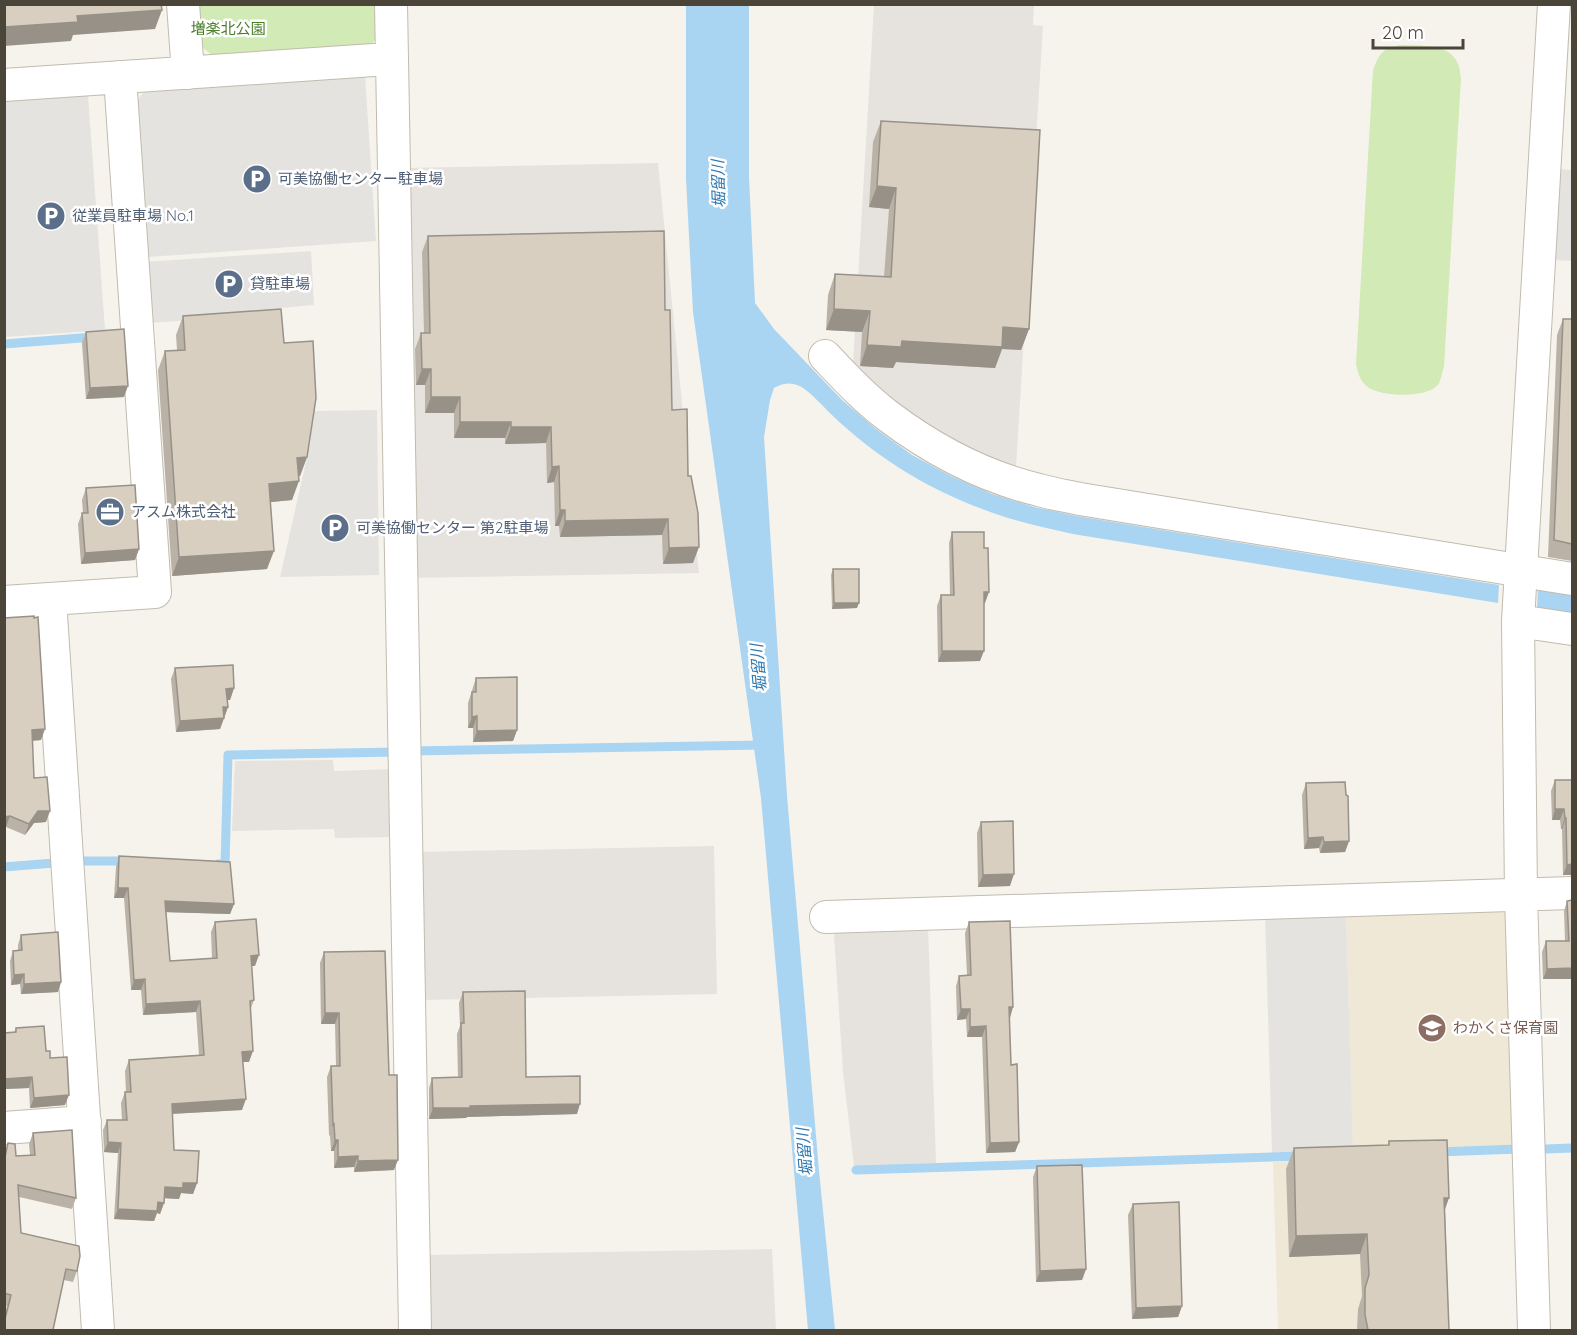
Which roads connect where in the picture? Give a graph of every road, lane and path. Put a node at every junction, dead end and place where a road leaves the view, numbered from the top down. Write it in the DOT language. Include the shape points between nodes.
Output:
graph roads {
  1 [pos="183,4"];
  2 [pos="392,4"];
  3 [pos="1554,4"];
  4 [pos="374,60"];
  5 [pos="188,73"];
  6 [pos="120,77"];
  7 [pos="4,86"];
  8 [pos="825,357"];
  9 [pos="1520,571"];
  10 [pos="1572,579"];
  11 [pos="50,599"];
  12 [pos="4,602"];
  13 [pos="1518,621"];
  14 [pos="1572,629"];
  15 [pos="1572,893"];
  16 [pos="1521,895"];
  17 [pos="826,917"];
  18 [pos="85,1122"];
  19 [pos="4,1128"];
  20 [pos="98,1330"];
  21 [pos="416,1330"];
  22 [pos="1534,1330"];
  1 -- 5 [label="street"];
  2 -- 21 [label="street"];
  3 -- 9 [label="street"];
  4 -- 5 [label="street"];
  5 -- 6 [label="street"];
  6 -- 7 [label="street"];
  6 -- 11 [label="street" via="155,592"];
  8 -- 9 [label="street" via="887,415 922,440 998,477 1038,490"];
  9 -- 10 [label="street"];
  9 -- 13 [label="street"];
  11 -- 12 [label="street"];
  11 -- 18 [label="street"];
  13 -- 14 [label="street"];
  13 -- 16 [label="street"];
  15 -- 16 [label="street"];
  16 -- 17 [label="street"];
  16 -- 22 [label="street"];
  18 -- 19 [label="street"];
  18 -- 20 [label="street"];
}
